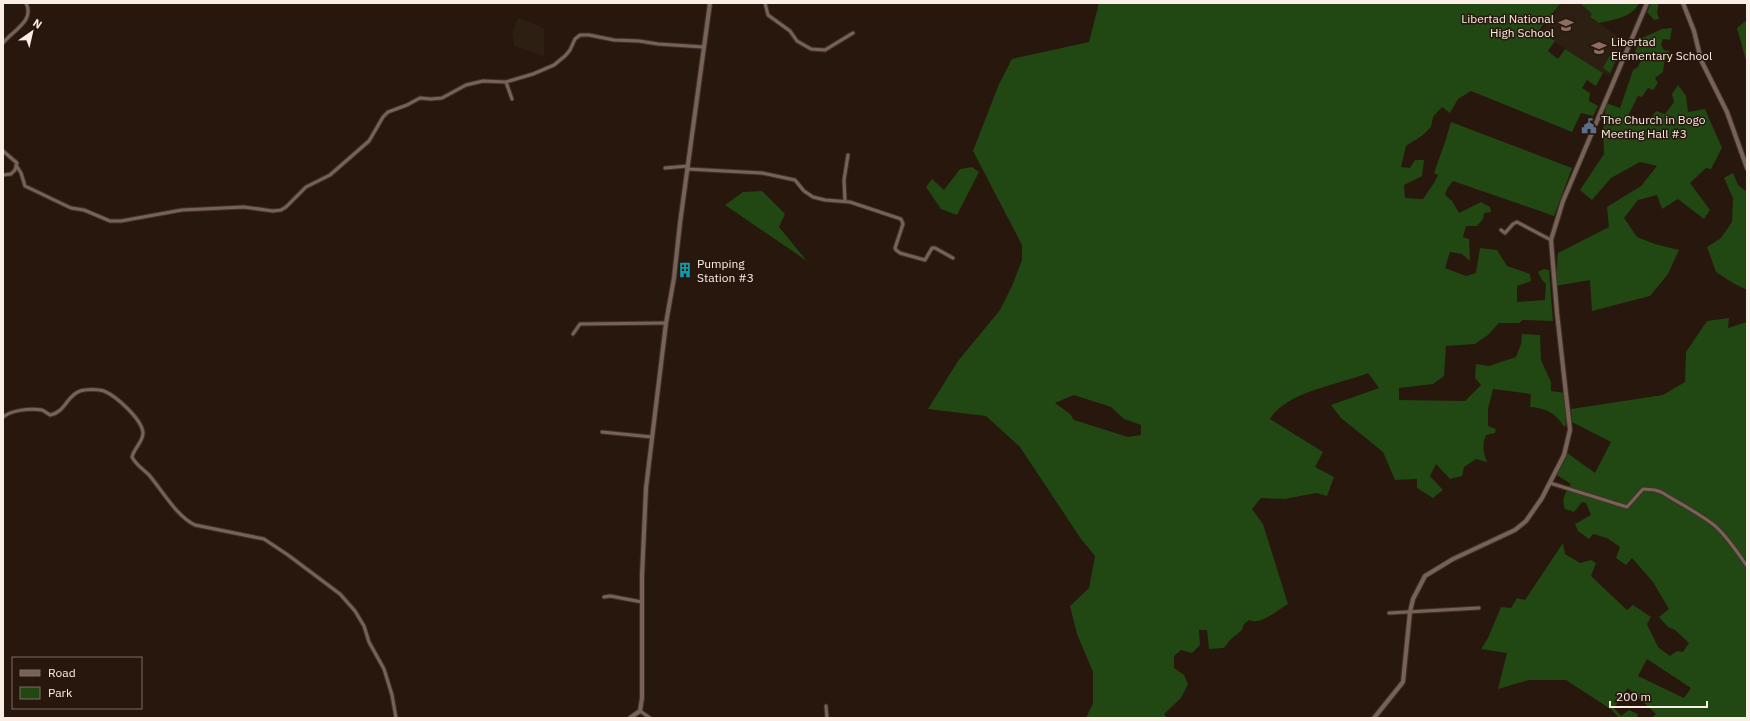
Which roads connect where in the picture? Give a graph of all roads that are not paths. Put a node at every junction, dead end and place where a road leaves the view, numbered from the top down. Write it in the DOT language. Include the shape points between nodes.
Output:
graph roads {
  1 [pos="26,3"];
  2 [pos="710,3"];
  3 [pos="765,3"];
  4 [pos="1647,3"];
  5 [pos="1683,3"];
  6 [pos="853,33"];
  7 [pos="3,43"];
  8 [pos="704,47"];
  9 [pos="506,82"];
  10 [pos="512,99"];
  11 [pos="3,151"];
  12 [pos="848,155"];
  13 [pos="16,165"];
  14 [pos="688,167"];
  15 [pos="665,168"];
  16 [pos="1747,168"];
  17 [pos="3,175"];
  18 [pos="845,202"];
  19 [pos="1501,230"];
  20 [pos="1551,240"];
  21 [pos="953,258"];
  22 [pos="666,323"];
  23 [pos="573,334"];
  24 [pos="3,417"];
  25 [pos="602,432"];
  26 [pos="652,437"];
  27 [pos="1550,482"];
  28 [pos="1747,566"];
  29 [pos="604,597"];
  30 [pos="642,602"];
  31 [pos="1480,608"];
  32 [pos="1410,612"];
  33 [pos="1389,613"];
  34 [pos="826,706"];
  35 [pos="640,711"];
  36 [pos="396,718"];
  37 [pos="630,718"];
  38 [pos="650,718"];
  39 [pos="827,718"];
  40 [pos="1374,718"];
  1 -- 7 [label="street" via="29,15"];
  2 -- 8 [label="street"];
  3 -- 6 [label="street" via="768,15 790,31 797,41 811,49 825,50"];
  4 -- 20 [label="street" via="1563,202"];
  5 -- 16 [label="street" via="1694,31 1701,60 1727,112"];
  8 -- 9 [label="street" via="580,36 575,39 565,56 554,65"];
  8 -- 14 [label="street"];
  9 -- 10 [label="street"];
  9 -- 13 [label="street" via="483,81 466,85 442,98 420,98 388,112 364,145 330,175 306,187 281,210 244,207 182,210 110,221 84,210 71,208 25,186"];
  11 -- 13 [label="street" via="17,163"];
  12 -- 18 [label="street" via="844,180"];
  13 -- 17 [label="street" via="11,174"];
  14 -- 15 [label="street"];
  14 -- 18 [label="street" via="762,173 795,180 804,192 812,197"];
  14 -- 22 [label="street"];
  18 -- 21 [label="street" via="901,219 903,224 895,248 900,253 925,260 932,248 935,248"];
  19 -- 20 [label="street" via="1505,233 1517,222"];
  20 -- 27 [label="street" via="1570,430 1564,455"];
  22 -- 23 [label="street" via="580,324"];
  22 -- 26 [label="street"];
  24 -- 36 [label="street" via="23,410 42,410 50,415 55,414 63,409 72,396 84,390 104,391 124,406 142,428 141,440 133,450 134,462 145,470 189,522 214,530 264,539 340,594 364,626 369,642 384,669"];
  25 -- 26 [label="street"];
  26 -- 30 [label="street" via="644,514"];
  27 -- 28 [label="street" via="1627,507 1643,489 1661,492 1715,526"];
  27 -- 32 [label="street" via="1532,514 1521,526 1452,559 1426,576 1413,599"];
  29 -- 30 [label="street"];
  30 -- 35 [label="street"];
  31 -- 32 [label="street"];
  32 -- 33 [label="street"];
  32 -- 40 [label="street" via="1403,682"];
  34 -- 39 [label="street"];
  35 -- 37 [label="street"];
  35 -- 38 [label="street"];
}
